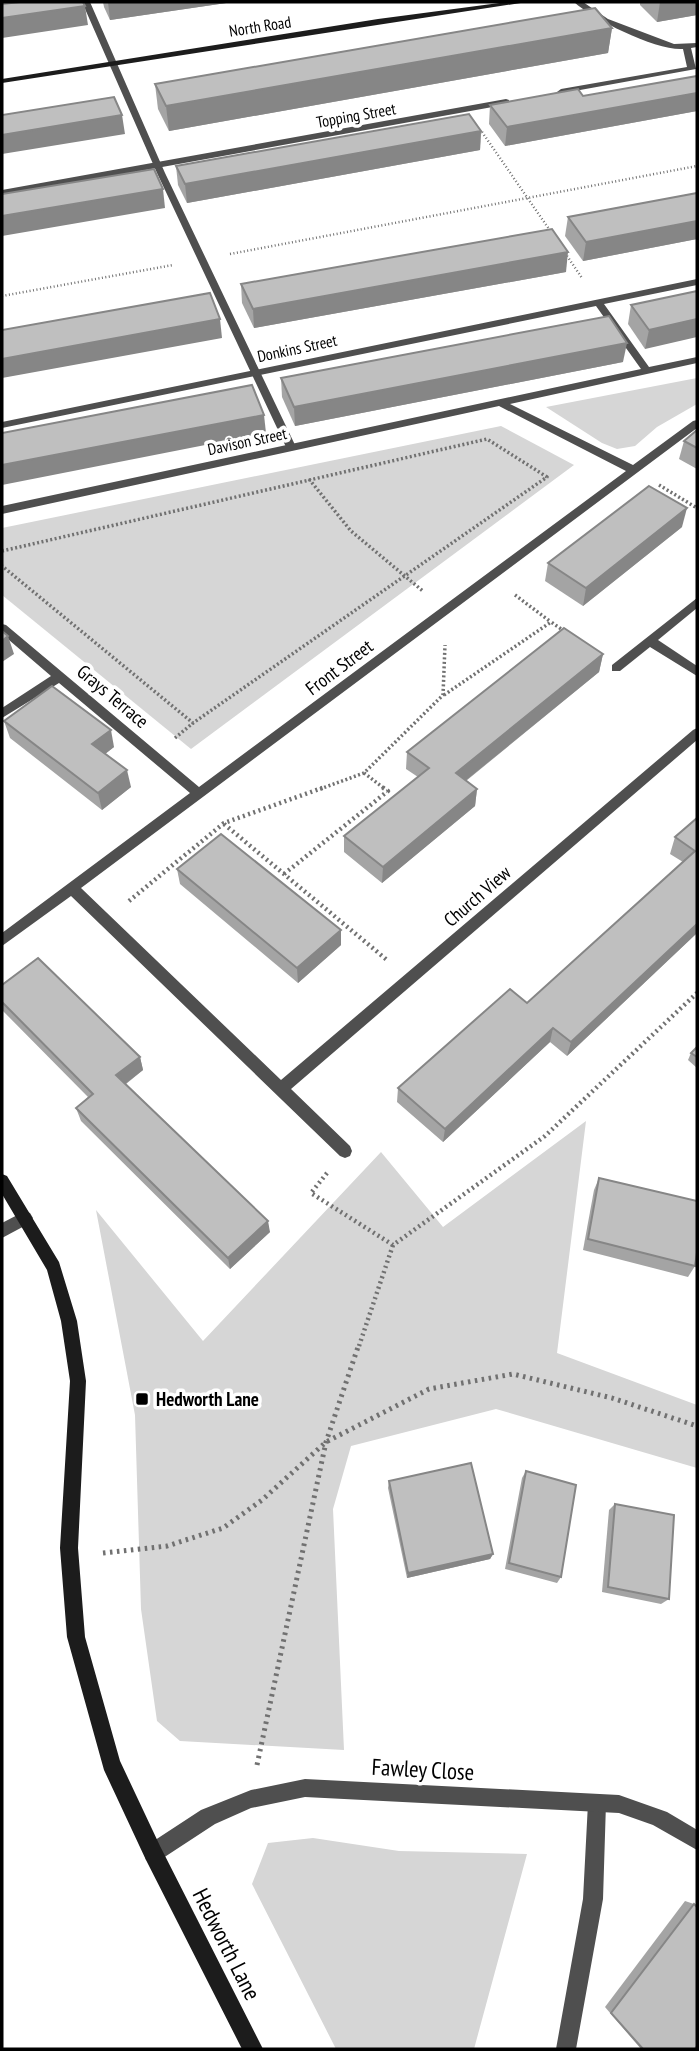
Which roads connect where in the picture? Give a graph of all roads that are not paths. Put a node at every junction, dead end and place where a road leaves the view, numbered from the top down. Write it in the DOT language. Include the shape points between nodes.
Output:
graph roads {
  1 [pos="86,2"];
  2 [pos="523,2"];
  3 [pos="578,2"];
  4 [pos="697,45"];
  5 [pos="687,47"];
  6 [pos="113,64"];
  7 [pos="2,82"];
  8 [pos="546,95"];
  9 [pos="520,100"];
  10 [pos="158,165"];
  11 [pos="2,193"];
  12 [pos="697,282"];
  13 [pos="598,302"];
  14 [pos="697,360"];
  15 [pos="647,371"];
  16 [pos="257,372"];
  17 [pos="499,402"];
  18 [pos="697,422"];
  19 [pos="2,425"];
  20 [pos="292,447"];
  21 [pos="633,470"];
  22 [pos="2,510"];
  23 [pos="697,602"];
  24 [pos="2,628"];
  25 [pos="650,640"];
  26 [pos="616,668"];
  27 [pos="697,672"];
  28 [pos="60,676"];
  29 [pos="2,714"];
  30 [pos="697,733"];
  31 [pos="199,794"];
  32 [pos="72,888"];
  33 [pos="2,940"];
  34 [pos="281,1089"];
  35 [pos="345,1151"];
  36 [pos="2,1181"];
  37 [pos="25,1218"];
  38 [pos="2,1231"];
  39 [pos="597,1802"];
  40 [pos="697,1840"];
  41 [pos="153,1853"];
  42 [pos="253,2049"];
  43 [pos="566,2049"];
  1 -- 6 [label="street"];
  2 -- 6 [label="street, North Road"];
  3 -- 5 [label="street" via="621,28 673,47"];
  4 -- 5 [label="street"];
  5 -- 8 [label="street" via="692,69"];
  6 -- 7 [label="street, North Road"];
  6 -- 10 [label="street"];
  9 -- 10 [label="street, Topping Street"];
  10 -- 11 [label="street, Topping Street"];
  10 -- 16 [label="street"];
  12 -- 13 [label="street, Donkins Street"];
  13 -- 15 [label="street"];
  13 -- 16 [label="street, Donkins Street"];
  14 -- 15 [label="street, Davison Street"];
  15 -- 17 [label="street, Davison Street"];
  16 -- 19 [label="street, Donkins Street"];
  16 -- 20 [label="street"];
  17 -- 20 [label="street, Davison Street"];
  17 -- 21 [label="street"];
  18 -- 21 [label="street, Front Street"];
  20 -- 22 [label="street, Davison Street"];
  21 -- 31 [label="street, Front Street"];
  23 -- 25 [label="street"];
  24 -- 28 [label="street, Grays Terrace"];
  25 -- 26 [label="street"];
  25 -- 27 [label="street"];
  28 -- 29 [label="street"];
  28 -- 31 [label="street, Grays Terrace"];
  30 -- 34 [label="street, Church View"];
  31 -- 32 [label="street, Front Street"];
  32 -- 33 [label="street, Front Street"];
  32 -- 34 [label="street"];
  34 -- 35 [label="street"];
  36 -- 37 [label="street, Hedworth Lane"];
  37 -- 38 [label="street"];
  37 -- 41 [label="street, Hedworth Lane" via="54,1267 69,1321 78,1381 69,1556 76,1637 111,1763"];
  39 -- 40 [label="street, Fawley Close" via="651,1812"];
  39 -- 41 [label="street, Fawley Close" via="305,1788 251,1799 208,1816"];
  39 -- 43 [label="street" via="593,1899"];
  41 -- 42 [label="street, Hedworth Lane"];
}
